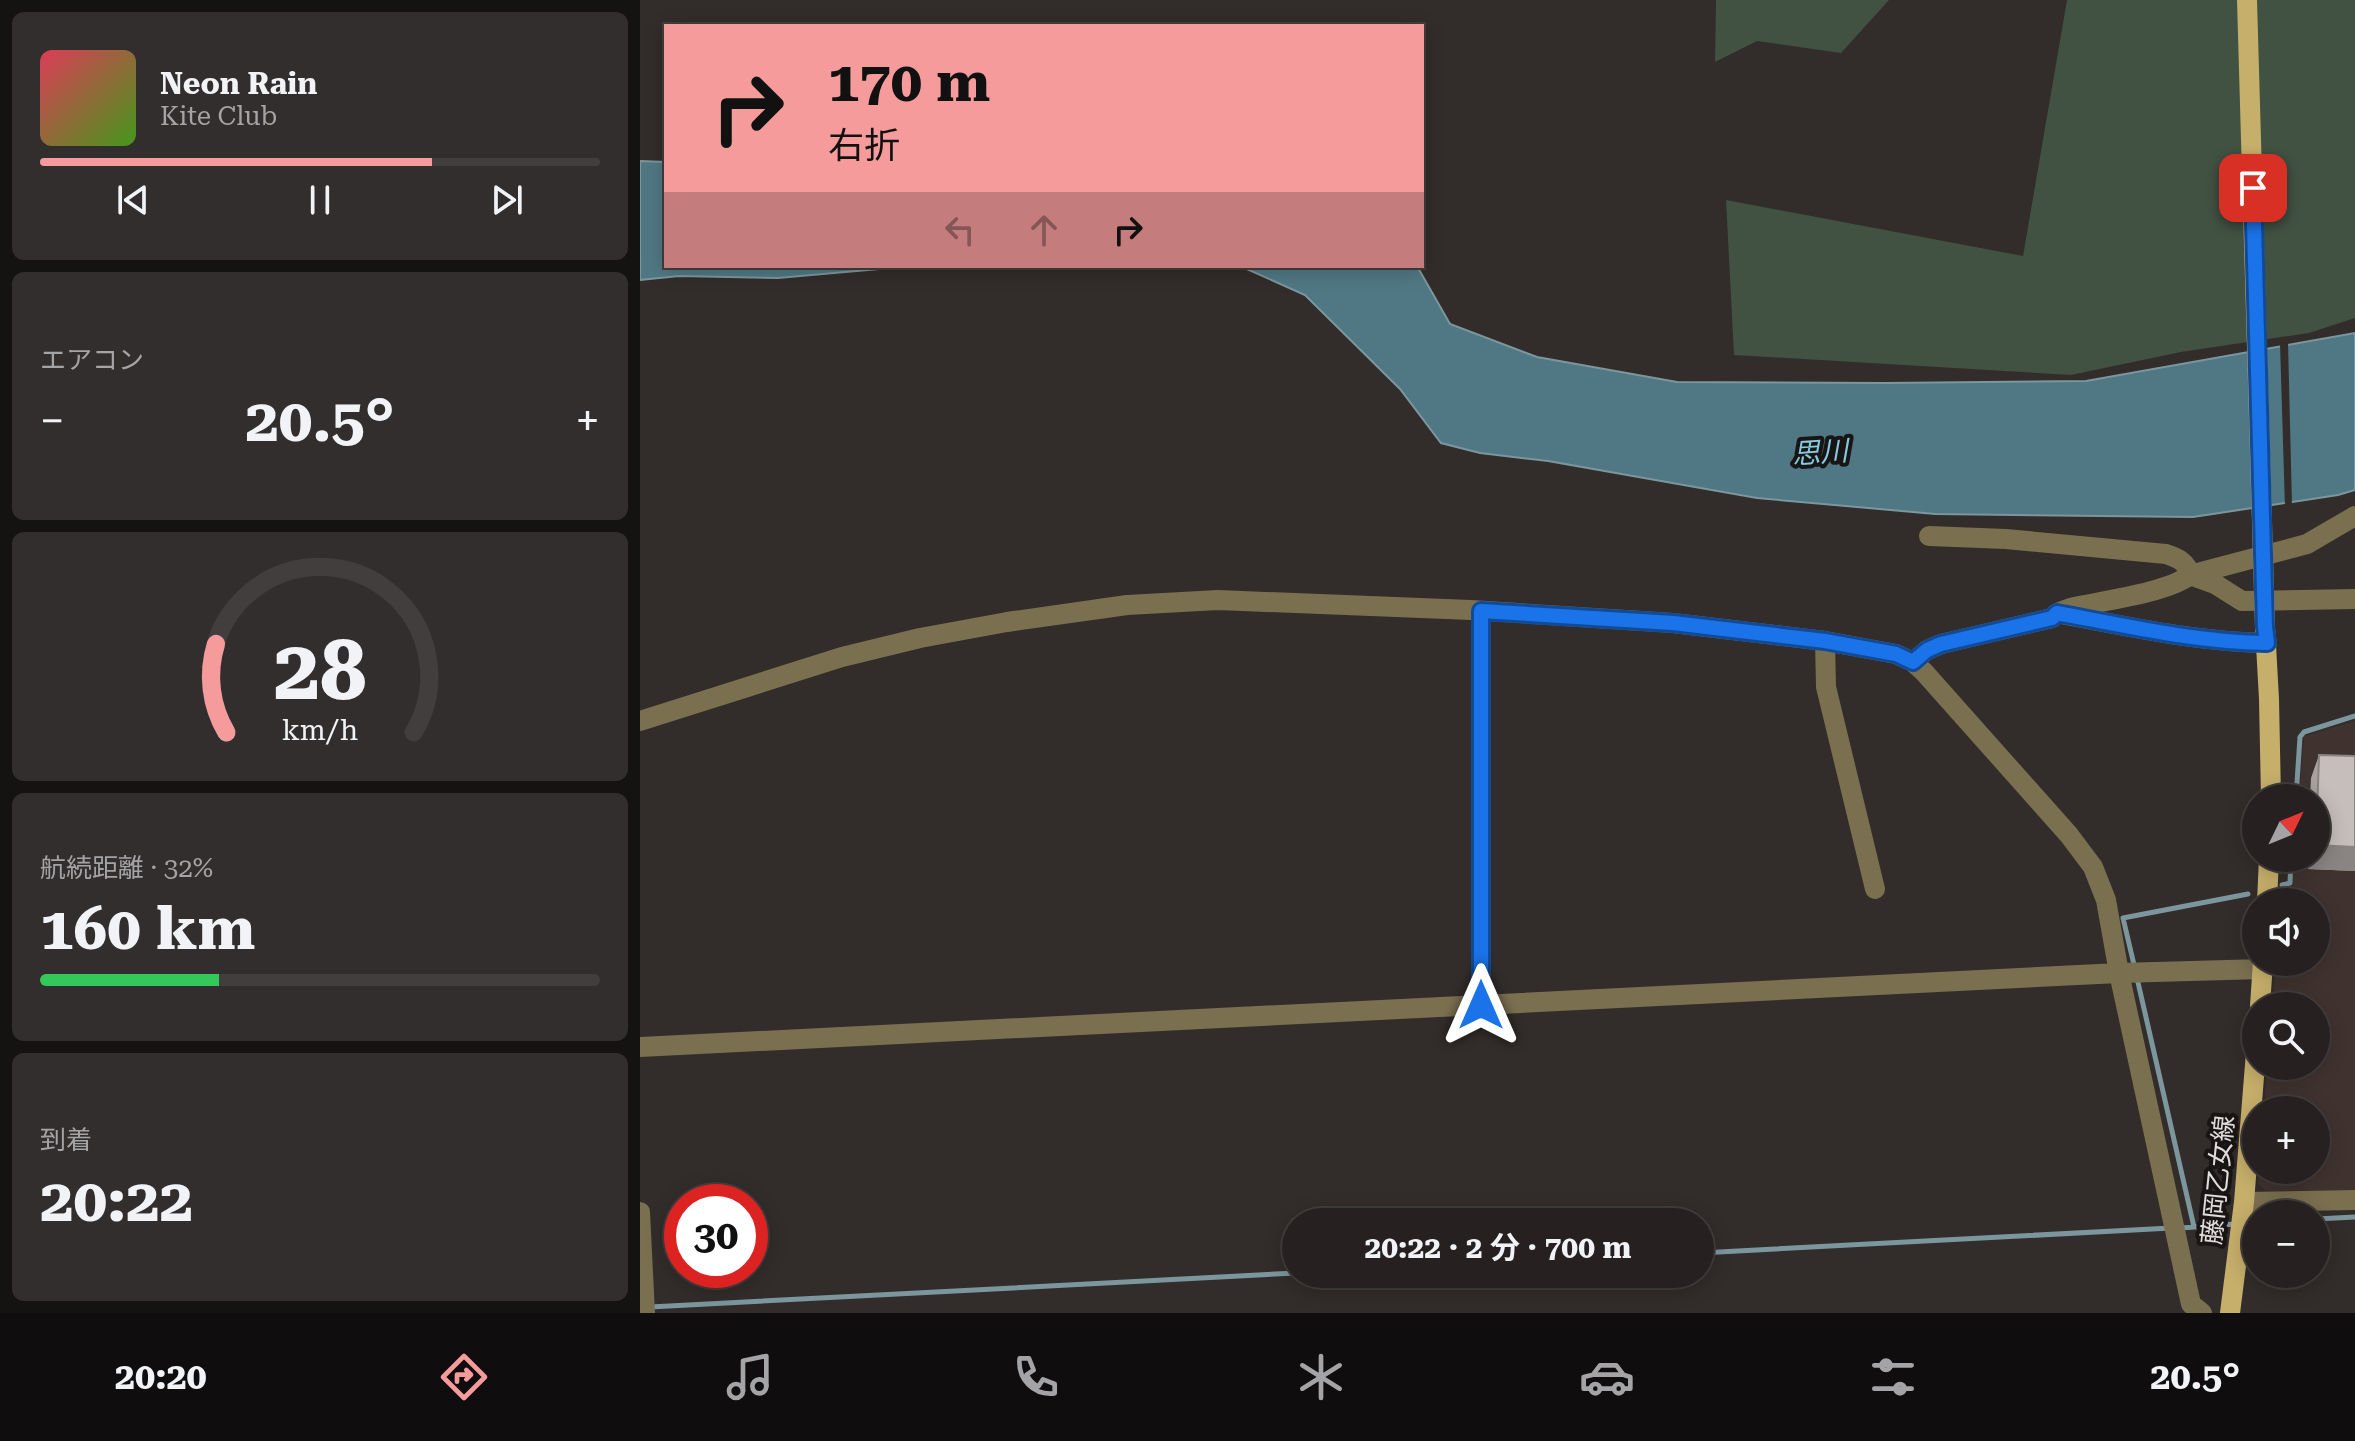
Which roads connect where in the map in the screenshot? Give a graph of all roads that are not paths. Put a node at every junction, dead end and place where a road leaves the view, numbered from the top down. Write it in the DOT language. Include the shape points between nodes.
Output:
graph roads {
  1 [pos="2247,0"];
  2 [pos="2355,516"];
  3 [pos="1929,536"];
  4 [pos="2190,575"];
  5 [pos="2355,599"];
  6 [pos="1481,611"];
  7 [pos="2057,613"];
  8 [pos="2266,635"];
  9 [pos="1825,641"];
  10 [pos="1913,662"];
  11 [pos="640,721"];
  12 [pos="2271,784"];
  13 [pos="1875,889"];
  14 [pos="2242,966"];
  15 [pos="2119,973"];
  16 [pos="1481,1005"];
  17 [pos="640,1047"];
  18 [pos="2254,1080"];
  19 [pos="2244,1200"];
  20 [pos="2330,1200"];
  21 [pos="2355,1200"];
  22 [pos="640,1212"];
  23 [pos="2242,1218"];
  24 [pos="645,1313"];
  25 [pos="2202,1313"];
  26 [pos="2230,1313"];
  1 -- 8 [label="main road, bridge"];
  2 -- 4 [label="street" via="2307,544"];
  3 -- 4 [label="street" via="2166,554 2178,558"];
  4 -- 5 [label="street" via="2242,601"];
  4 -- 7 [label="street" via="2162,588"];
  6 -- 9 [label="street" via="1673,623"];
  6 -- 11 [label="street" via="1218,600 1127,605 920,638"];
  6 -- 16 [label="street"];
  7 -- 8 [label="street" via="2231,643"];
  7 -- 10 [label="street" via="1934,647"];
  8 -- 12 [label="main road"];
  9 -- 10 [label="street"];
  9 -- 13 [label="street" via="1826,687"];
  10 -- 15 [label="street" via="2093,867 2106,900"];
  14 -- 15 [label="street"];
  15 -- 16 [label="street"];
  15 -- 25 [label="street" via="2191,1304"];
  16 -- 17 [label="street"];
  18 -- 19 [label="main road, 藤岡乙女線"];
  20 -- 21 [label="street"];
  22 -- 24 [label="street"];
  23 -- 26 [label="main road, 藤岡乙女線"];
}
